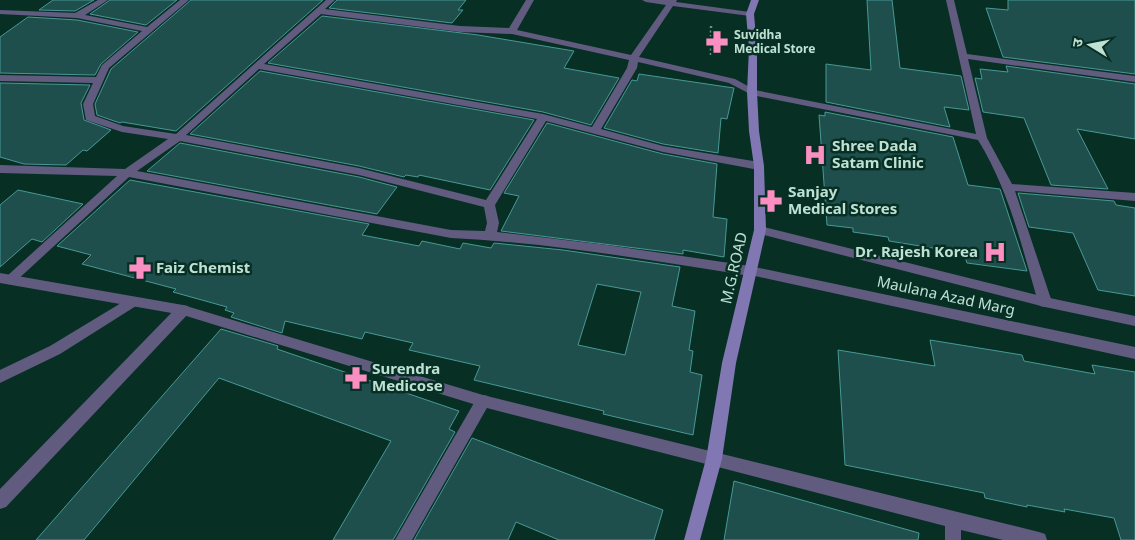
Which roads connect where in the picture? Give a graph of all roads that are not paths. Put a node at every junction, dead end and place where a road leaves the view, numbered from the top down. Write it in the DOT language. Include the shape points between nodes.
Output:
graph roads {
  1 [pos="104,0"];
  2 [pos="184,0"];
  3 [pos="331,0"];
  4 [pos="530,0"];
  5 [pos="646,0"];
  6 [pos="755,0"];
  7 [pos="950,0"];
  8 [pos="673,2"];
  9 [pos="319,11"];
  10 [pos="0,12"];
  11 [pos="750,14"];
  12 [pos="77,16"];
  13 [pos="149,30"];
  14 [pos="512,31"];
  15 [pos="964,56"];
  16 [pos="634,58"];
  17 [pos="258,66"];
  18 [pos="0,78"];
  19 [pos="1135,79"];
  20 [pos="98,80"];
  21 [pos="752,92"];
  22 [pos="542,117"];
  23 [pos="595,131"];
  24 [pos="178,137"];
  25 [pos="982,138"];
  26 [pos="760,166"];
  27 [pos="0,169"];
  28 [pos="128,173"];
  29 [pos="1008,187"];
  30 [pos="1135,197"];
  31 [pos="489,205"];
  32 [pos="760,230"];
  33 [pos="490,236"];
  34 [pos="750,271"];
  35 [pos="5,278"];
  36 [pos="130,302"];
  37 [pos="1044,302"];
  38 [pos="183,310"];
  39 [pos="1135,321"];
  40 [pos="1135,353"];
  41 [pos="0,377"];
  42 [pos="483,401"];
  43 [pos="714,459"];
  44 [pos="0,501"];
  45 [pos="953,520"];
  46 [pos="403,540"];
  47 [pos="692,540"];
  48 [pos="953,540"];
  49 [pos="1039,540"];
  1 -- 12 [label="street"];
  2 -- 13 [label="street"];
  3 -- 9 [label="street"];
  4 -- 14 [label="street"];
  5 -- 8 [label="street"];
  6 -- 11 [label="main road, M.G.ROAD"];
  7 -- 15 [label="street"];
  8 -- 11 [label="street"];
  8 -- 16 [label="street"];
  9 -- 14 [label="street"];
  9 -- 17 [label="street"];
  10 -- 12 [label="street"];
  11 -- 21 [label="main road, M.G.ROAD"];
  12 -- 13 [label="street"];
  13 -- 20 [label="street" via="104,67"];
  14 -- 16 [label="street"];
  15 -- 19 [label="street"];
  15 -- 25 [label="street"];
  16 -- 21 [label="street" via="732,81"];
  16 -- 23 [label="street" via="632,68"];
  17 -- 22 [label="street"];
  17 -- 24 [label="street"];
  18 -- 20 [label="street"];
  20 -- 24 [label="street" via="97,91 88,104 90,118 108,127 130,132"];
  21 -- 25 [label="street"];
  21 -- 26 [label="main road, M.G.ROAD"];
  22 -- 23 [label="street"];
  22 -- 31 [label="street"];
  23 -- 26 [label="street" via="663,149"];
  24 -- 28 [label="street"];
  24 -- 31 [label="street" via="339,166"];
  25 -- 29 [label="street"];
  26 -- 32 [label="main road, M.G.ROAD"];
  27 -- 28 [label="street, Maulana Azad Marg"];
  28 -- 33 [label="street, Maulana Azad Marg" via="436,231"];
  28 -- 35 [label="street"];
  29 -- 30 [label="street"];
  29 -- 37 [label="street"];
  31 -- 33 [label="street" via="493,223"];
  32 -- 34 [label="main road, M.G.ROAD"];
  32 -- 37 [label="street, Maulana Azad Marg"];
  33 -- 34 [label="street, Maulana Azad Marg" via="607,249"];
  34 -- 40 [label="street, Maulana Azad Marg"];
  34 -- 43 [label="main road, M.G.ROAD" via="729,363"];
  35 -- 36 [label="street"];
  36 -- 38 [label="street"];
  36 -- 41 [label="street" via="55,350"];
  37 -- 39 [label="street, Maulana Azad Marg"];
  38 -- 42 [label="street"];
  38 -- 44 [label="street"];
  42 -- 43 [label="street"];
  42 -- 46 [label="street"];
  43 -- 45 [label="street"];
  43 -- 47 [label="main road, M.G.ROAD"];
  45 -- 48 [label="street"];
  45 -- 49 [label="street"];
}
